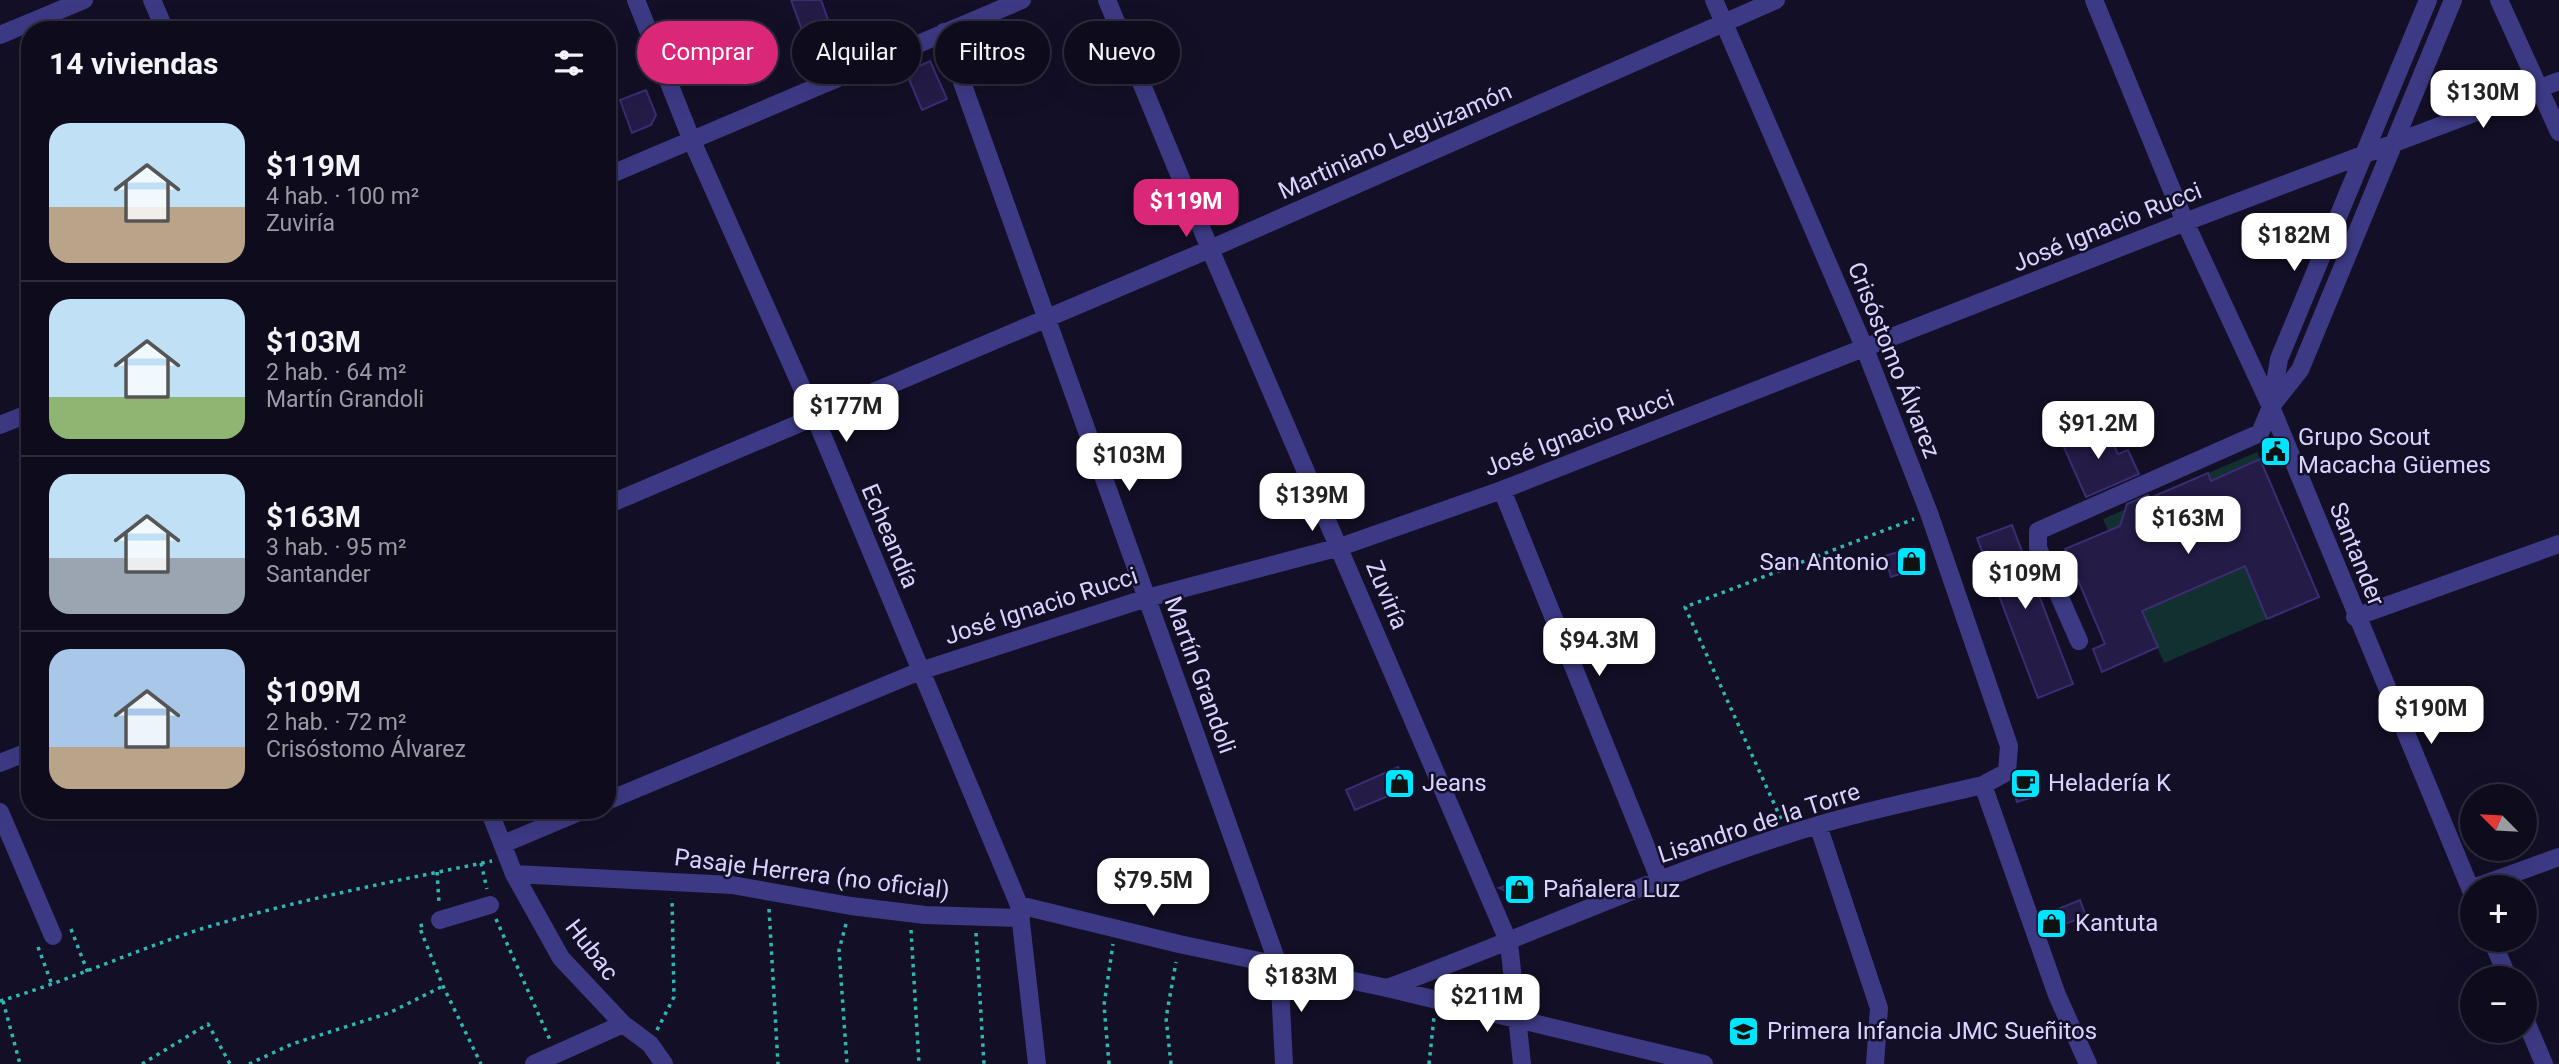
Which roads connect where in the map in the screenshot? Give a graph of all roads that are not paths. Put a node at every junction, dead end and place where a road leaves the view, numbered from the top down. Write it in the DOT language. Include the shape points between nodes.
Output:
graph roads {
  1 [pos="84,0"];
  2 [pos="152,0"];
  3 [pos="636,0"];
  4 [pos="1022,0"];
  5 [pos="1107,0"];
  6 [pos="1714,0"];
  7 [pos="1776,0"];
  8 [pos="2094,0"];
  9 [pos="2428,0"];
  10 [pos="2453,0"];
  11 [pos="2499,0"];
  12 [pos="34,21"];
  13 [pos="161,21"];
  14 [pos="971,21"];
  15 [pos="1724,23"];
  16 [pos="21,26"];
  17 [pos="0,35"];
  18 [pos="935,36"];
  19 [pos="2559,81"];
  20 [pos="963,84"];
  21 [pos="2539,89"];
  22 [pos="2559,132"];
  23 [pos="692,141"];
  24 [pos="2394,143"];
  25 [pos="2365,153"];
  26 [pos="616,172"];
  27 [pos="2185,222"];
  28 [pos="1210,249"];
  29 [pos="1047,319"];
  30 [pos="1865,349"];
  31 [pos="2271,407"];
  32 [pos="814,415"];
  33 [pos="21,417"];
  34 [pos="0,425"];
  35 [pos="1502,490"];
  36 [pos="616,501"];
  37 [pos="2559,544"];
  38 [pos="1340,547"];
  39 [pos="1147,598"];
  40 [pos="2356,617"];
  41 [pos="2079,641"];
  42 [pos="920,671"];
  43 [pos="2009,746"];
  44 [pos="21,755"];
  45 [pos="0,763"];
  46 [pos="1983,785"];
  47 [pos="616,797"];
  48 [pos="0,811"];
  49 [pos="492,819"];
  50 [pos="570,819"];
  51 [pos="1818,825"];
  52 [pos="2559,857"];
  53 [pos="508,859"];
  54 [pos="2467,875"];
  55 [pos="2512,875"];
  56 [pos="1660,881"];
  57 [pos="490,905"];
  58 [pos="1020,911"];
  59 [pos="440,920"];
  60 [pos="53,936"];
  61 [pos="1508,943"];
  62 [pos="1279,967"];
  63 [pos="1387,988"];
  64 [pos="1518,1022"];
  65 [pos="623,1024"];
  66 [pos="2535,1043"];
  67 [pos="534,1064"];
  68 [pos="664,1064"];
  69 [pos="1037,1064"];
  70 [pos="1284,1064"];
  71 [pos="1522,1064"];
  72 [pos="1704,1064"];
  73 [pos="1875,1064"];
  74 [pos="2088,1064"];
  75 [pos="2544,1064"];
  1 -- 12 [label="street"];
  2 -- 13 [label="street"];
  3 -- 23 [label="street, Echeandía"];
  4 -- 14 [label="street"];
  5 -- 28 [label="street, Zuviría"];
  6 -- 15 [label="street, Crisóstomo Álvarez"];
  7 -- 15 [label="street, Martiniano Leguizamón"];
  8 -- 27 [label="street, Santander"];
  9 -- 25 [label="street"];
  10 -- 24 [label="street"];
  11 -- 21 [label="street"];
  15 -- 28 [label="street, Martiniano Leguizamón"];
  15 -- 30 [label="street, Crisóstomo Álvarez"];
  16 -- 17 [label="street"];
  18 -- 23 [label="street"];
  19 -- 21 [label="street, José Ignacio Rucci"];
  20 -- 29 [label="street, Martín Grandoli"];
  21 -- 22 [label="street"];
  21 -- 24 [label="street, José Ignacio Rucci"];
  23 -- 26 [label="street"];
  23 -- 32 [label="street, Echeandía"];
  24 -- 25 [label="street, José Ignacio Rucci"];
  24 -- 31 [label="street" via="2300,370"];
  25 -- 27 [label="street, José Ignacio Rucci"];
  25 -- 31 [label="street" via="2279,359"];
  27 -- 30 [label="street, José Ignacio Rucci"];
  27 -- 31 [label="street, Santander"];
  28 -- 29 [label="street, Martiniano Leguizamón"];
  28 -- 38 [label="street, Zuviría"];
  29 -- 32 [label="street, Martiniano Leguizamón"];
  29 -- 39 [label="street, Martín Grandoli"];
  30 -- 35 [label="street, José Ignacio Rucci"];
  30 -- 43 [label="street, Crisóstomo Álvarez" via="1929,513"];
  31 -- 40 [label="street, Santander"];
  31 -- 41 [label="street" via="2260,433 2038,531 2038,548"];
  32 -- 36 [label="street, Martiniano Leguizamón"];
  32 -- 42 [label="street, Echeandía"];
  33 -- 34 [label="street"];
  35 -- 38 [label="street, José Ignacio Rucci"];
  35 -- 56 [label="street"];
  37 -- 40 [label="street"];
  38 -- 39 [label="street, José Ignacio Rucci"];
  38 -- 61 [label="street, Zuviría"];
  39 -- 42 [label="street, José Ignacio Rucci"];
  39 -- 62 [label="street, Martín Grandoli"];
  40 -- 54 [label="street, Santander"];
  42 -- 47 [label="street, José Ignacio Rucci"];
  42 -- 58 [label="street, Echeandía"];
  43 -- 46 [label="street, Lisandro de la Torre" via="2007,772"];
  44 -- 45 [label="street"];
  46 -- 51 [label="street, Lisandro de la Torre"];
  46 -- 74 [label="street" via="2057,995"];
  48 -- 60 [label="street"];
  49 -- 53 [label="street, Hubac"];
  50 -- 53 [label="street"];
  51 -- 56 [label="street, Lisandro de la Torre"];
  51 -- 73 [label="street" via="1879,1008"];
  52 -- 55 [label="street"];
  53 -- 58 [label="street, Pasaje Herrera (no oficial)" via="672,882 732,885 910,913 975,916"];
  53 -- 65 [label="street, Hubac" via="561,958"];
  56 -- 61 [label="street, Lisandro de la Torre"];
  57 -- 59 [label="street"];
  58 -- 62 [label="street, Pasaje Herrera (no oficial)"];
  58 -- 69 [label="street, Echeandía"];
  61 -- 63 [label="street, Lisandro de la Torre"];
  61 -- 64 [label="street, Zuviría"];
  62 -- 63 [label="street, Pasaje Herrera (no oficial)"];
  62 -- 70 [label="street, Martín Grandoli"];
  63 -- 64 [label="street, Pasaje Herrera (no oficial)"];
  64 -- 71 [label="street, Zuviría"];
  64 -- 72 [label="street, Pasaje Herrera (no oficial)"];
  65 -- 67 [label="street"];
  65 -- 68 [label="street, Hubac" via="650,1044"];
  66 -- 75 [label="street"];
}
